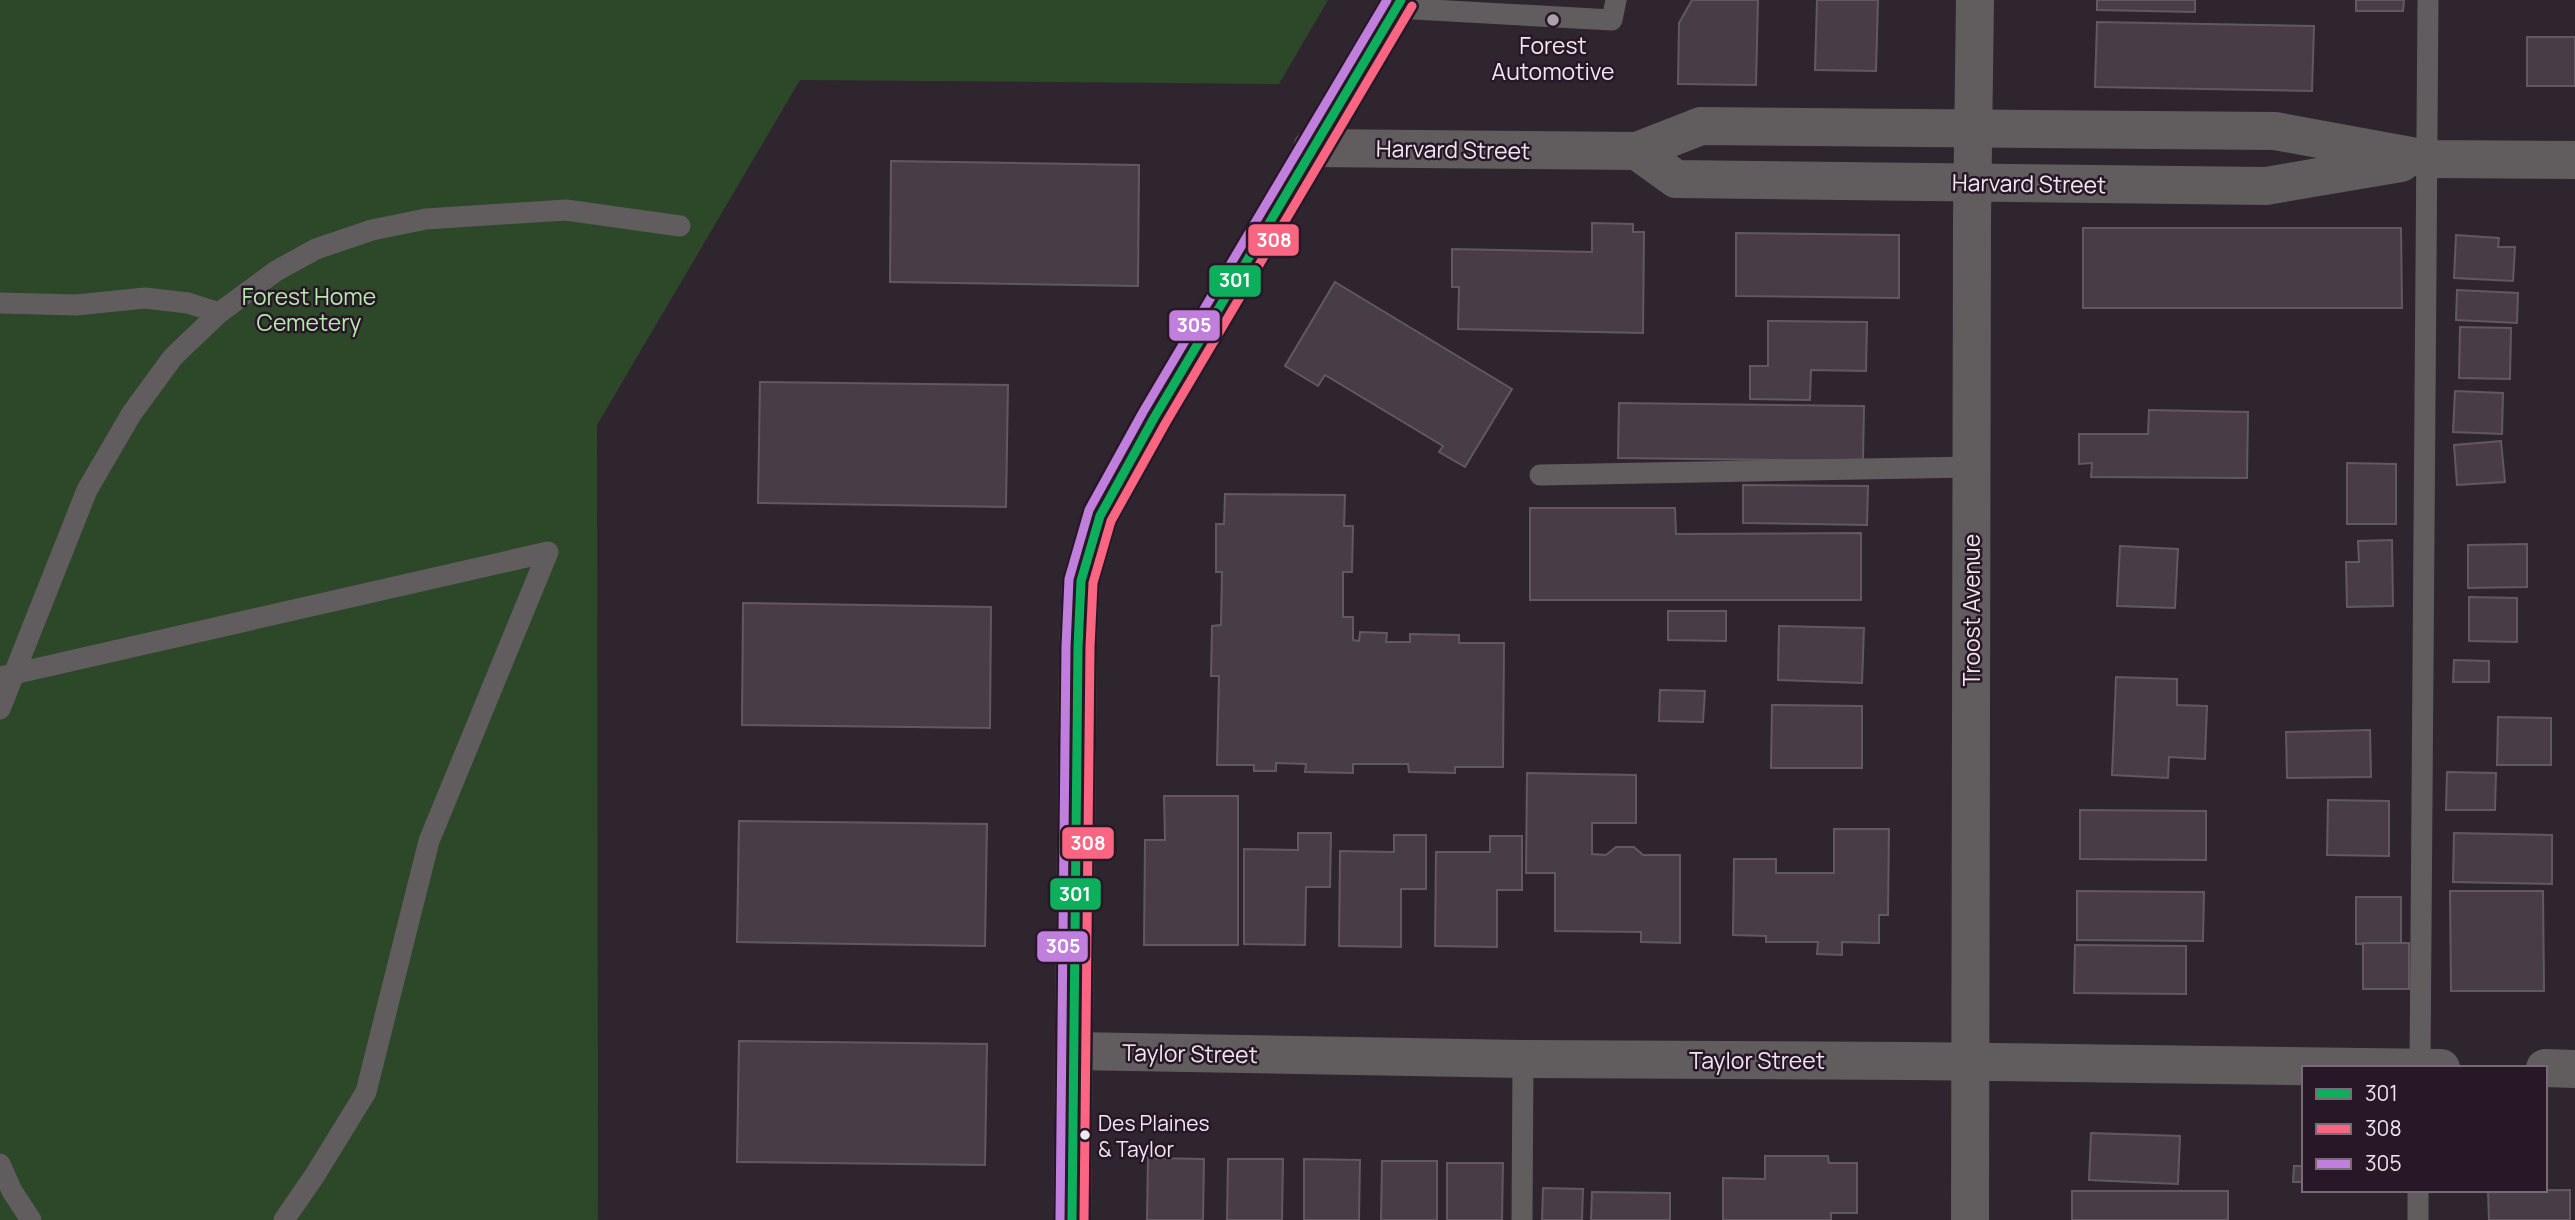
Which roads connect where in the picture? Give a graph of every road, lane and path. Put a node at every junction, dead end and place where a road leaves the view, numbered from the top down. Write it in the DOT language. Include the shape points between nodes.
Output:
graph roads {
  1 [pos="1616,0"];
  2 [pos="1975,0"];
  3 [pos="2428,0"];
  4 [pos="1398,4"];
  5 [pos="1973,129"];
  6 [pos="1312,148"];
  7 [pos="1637,151"];
  8 [pos="2427,159"];
  9 [pos="2575,160"];
  10 [pos="1972,182"];
  11 [pos="680,226"];
  12 [pos="0,303"];
  13 [pos="219,313"];
  14 [pos="1972,467"];
  15 [pos="1541,475"];
  16 [pos="7,675"];
  17 [pos="0,709"];
  18 [pos="1074,1051"];
  19 [pos="1523,1059"];
  20 [pos="1970,1062"];
  21 [pos="2302,1066"];
  22 [pos="2420,1066"];
  23 [pos="2547,1068"];
  24 [pos="2575,1069"];
  25 [pos="0,1164"];
  26 [pos="2418,1192"];
  27 [pos="31,1220"];
  28 [pos="284,1220"];
  29 [pos="1072,1220"];
  30 [pos="1522,1220"];
  31 [pos="1970,1220"];
  32 [pos="2418,1220"];
  1 -- 4 [label="lane" via="1612,20"];
  2 -- 5 [label="street, Troost Avenue"];
  3 -- 8 [label="lane"];
  4 -- 6 [label="main road"];
  5 -- 7 [label="street, Harvard Street" via="1701,126"];
  5 -- 8 [label="street, Harvard Street" via="2275,131"];
  5 -- 10 [label="street, Troost Avenue"];
  6 -- 7 [label="street, Harvard Street"];
  6 -- 18 [label="main road" via="1100,516 1082,581 1077,647"];
  7 -- 10 [label="street, Harvard Street" via="1676,179"];
  8 -- 9 [label="street, Harvard Street"];
  8 -- 10 [label="street, Harvard Street" via="2266,186"];
  8 -- 22 [label="lane"];
  10 -- 14 [label="street, Troost Avenue"];
  11 -- 13 [label="lane" via="566,210 426,219 372,230 316,249 275,271"];
  12 -- 13 [label="lane" via="76,305 145,298 188,303"];
  13 -- 16 [label="lane" via="173,357 132,414 88,490"];
  14 -- 15 [label="lane"];
  14 -- 20 [label="street, Troost Avenue"];
  16 -- 17 [label="lane"];
  16 -- 28 [label="lane" via="548,552 429,841 366,1093"];
  18 -- 19 [label="street, Taylor Street"];
  18 -- 29 [label="main road"];
  19 -- 20 [label="street, Taylor Street"];
  19 -- 30 [label="lane"];
  20 -- 21 [label="street, Taylor Street"];
  20 -- 31 [label="street, Troost Avenue"];
  23 -- 24 [label="street"];
  25 -- 27 [label="lane"];
  26 -- 32 [label="lane"];
}
